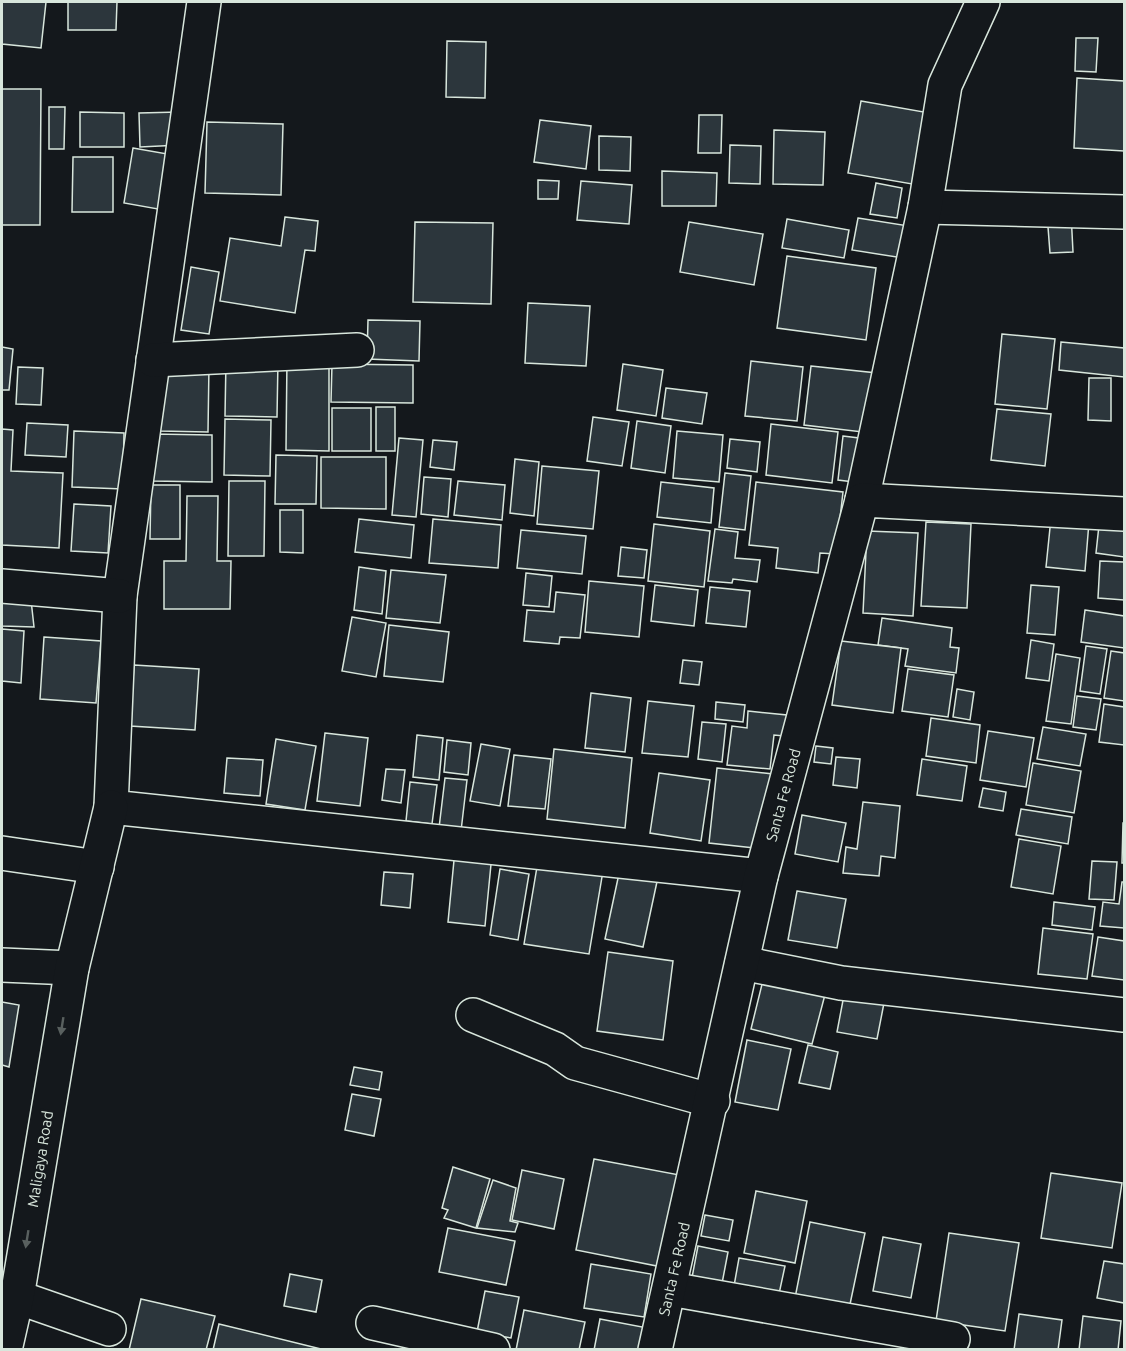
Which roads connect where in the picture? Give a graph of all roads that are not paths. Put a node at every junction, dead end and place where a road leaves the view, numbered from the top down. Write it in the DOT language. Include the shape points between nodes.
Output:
graph roads {
  1 [pos="204,2"];
  2 [pos="982,2"];
  3 [pos="925,207"];
  4 [pos="1125,212"];
  5 [pos="357,350"];
  6 [pos="153,360"];
  7 [pos="862,500"];
  8 [pos="1125,514"];
  9 [pos="2,586"];
  10 [pos="120,596"];
  11 [pos="111,807"];
  12 [pos="2,853"];
  13 [pos="97,867"];
  14 [pos="761,876"];
  15 [pos="742,963"];
  16 [pos="2,965"];
  17 [pos="72,968"];
  18 [pos="473,1015"];
  19 [pos="1125,1015"];
  20 [pos="713,1101"];
  21 [pos="670,1289"];
  22 [pos="17,1297"];
  23 [pos="373,1323"];
  24 [pos="109,1329"];
  25 [pos="953,1339"];
  26 [pos="5,1350"];
  27 [pos="494,1350"];
  28 [pos="655,1350"];
  1 -- 6 [label="street, Maligaya Road"];
  2 -- 3 [label="street, Santa Fe Road" via="945,85"];
  3 -- 4 [label="street"];
  3 -- 7 [label="street, Santa Fe Road"];
  5 -- 6 [label="street"];
  6 -- 10 [label="street, Maligaya Road"];
  7 -- 8 [label="street"];
  7 -- 14 [label="street, Santa Fe Road"];
  9 -- 10 [label="street"];
  10 -- 11 [label="street, Maligaya Road"];
  11 -- 13 [label="street, Maligaya Road"];
  11 -- 14 [label="street"];
  12 -- 13 [label="street"];
  13 -- 17 [label="street, Maligaya Road"];
  14 -- 15 [label="street, Santa Fe Road"];
  15 -- 19 [label="street" via="841,983"];
  15 -- 20 [label="street, Santa Fe Road"];
  16 -- 17 [label="street"];
  17 -- 22 [label="street, Maligaya Road, one-way"];
  18 -- 20 [label="street" via="555,1049 575,1063"];
  20 -- 21 [label="street, Santa Fe Road"];
  21 -- 25 [label="street"];
  21 -- 28 [label="street, Santa Fe Road"];
  22 -- 24 [label="street"];
  22 -- 26 [label="street, Maligaya Road"];
  23 -- 27 [label="street"];
}
